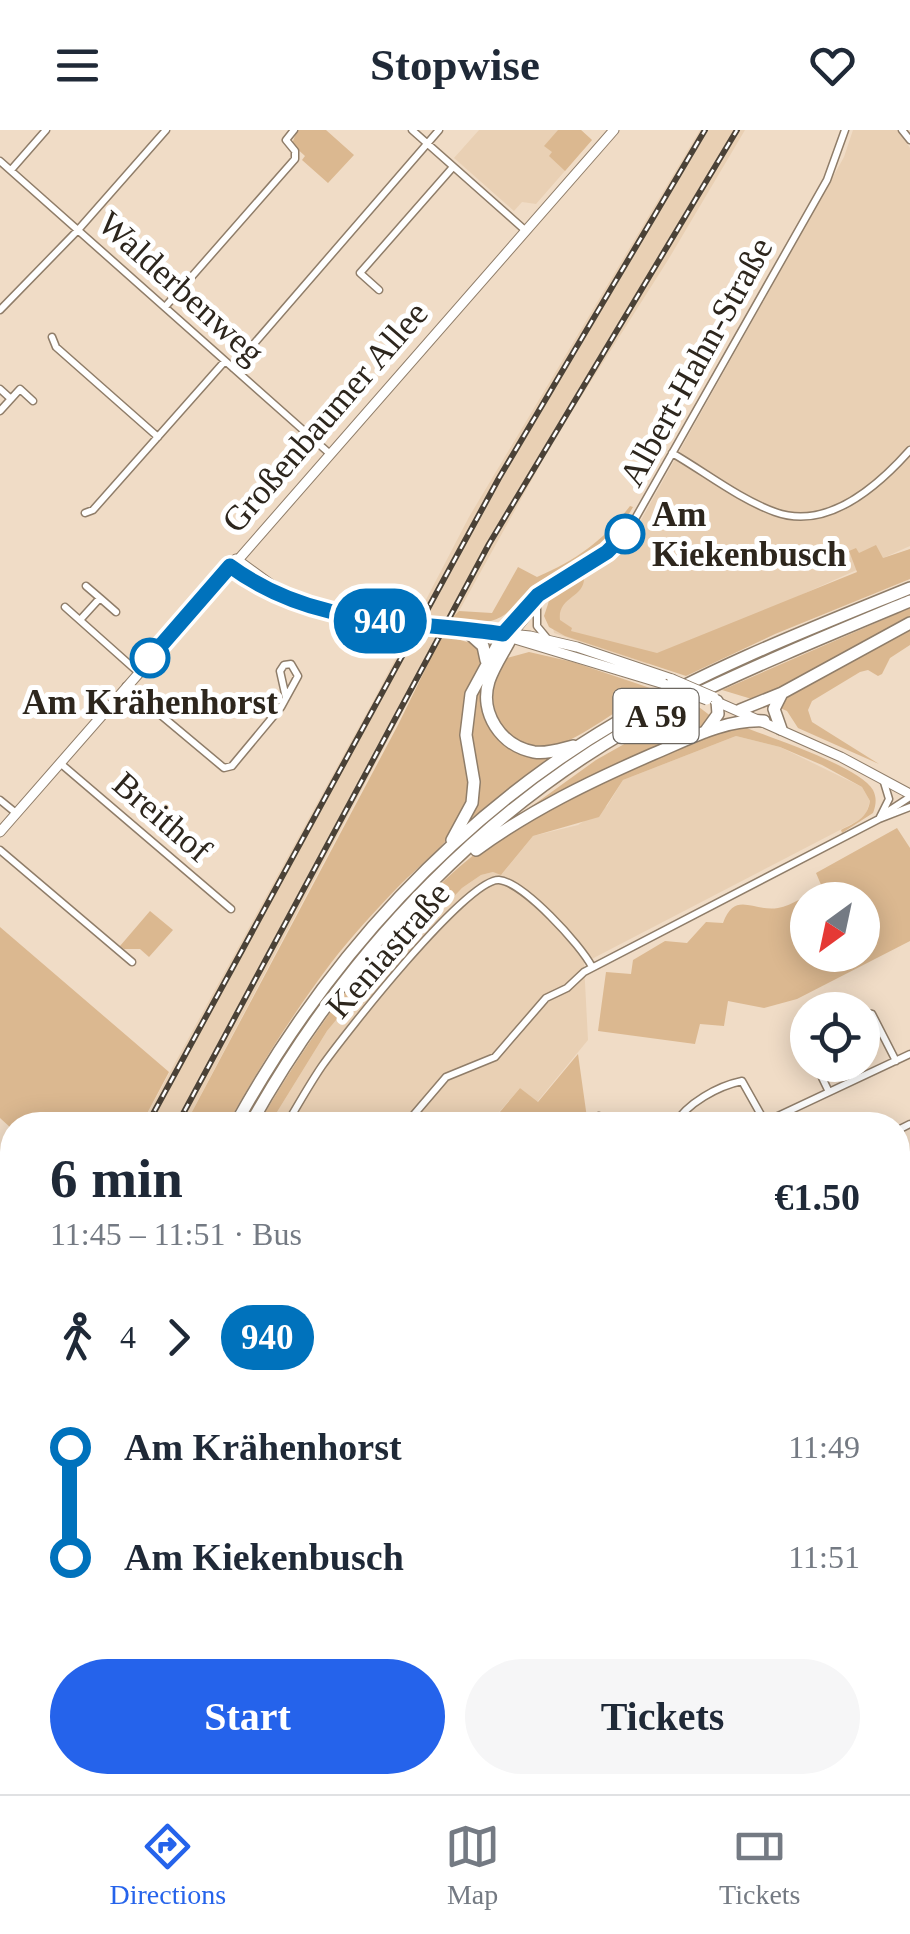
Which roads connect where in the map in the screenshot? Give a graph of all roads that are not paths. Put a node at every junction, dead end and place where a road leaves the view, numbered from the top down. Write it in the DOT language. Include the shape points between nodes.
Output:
graph roads {
  1 [pos="46,130"];
  2 [pos="166,130"];
  3 [pos="294,130"];
  4 [pos="412,130"];
  5 [pos="439,130"];
  6 [pos="614,130"];
  7 [pos="845,130"];
  8 [pos="902,130"];
  9 [pos="910,140"];
  10 [pos="427,144"];
  11 [pos="0,160"];
  12 [pos="453,167"];
  13 [pos="11,170"];
  14 [pos="78,230"];
  15 [pos="526,231"];
  16 [pos="380,290"];
  17 [pos="164,307"];
  18 [pos="0,308"];
  19 [pos="52,336"];
  20 [pos="226,361"];
  21 [pos="233,368"];
  22 [pos="0,390"];
  23 [pos="11,399"];
  24 [pos="33,401"];
  25 [pos="0,412"];
  26 [pos="158,436"];
  27 [pos="910,450"];
  28 [pos="329,453"];
  29 [pos="672,453"];
  30 [pos="86,512"];
  31 [pos="233,562"];
  32 [pos="86,586"];
  33 [pos="551,587"];
  34 [pos="910,588"];
  35 [pos="100,598"];
  36 [pos="910,601"];
  37 [pos="537,604"];
  38 [pos="65,607"];
  39 [pos="116,612"];
  40 [pos="80,620"];
  41 [pos="910,623"];
  42 [pos="464,629"];
  43 [pos="509,636"];
  44 [pos="551,641"];
  45 [pos="485,665"];
  46 [pos="138,672"];
  47 [pos="668,682"];
  48 [pos="126,686"];
  49 [pos="782,693"];
  50 [pos="286,698"];
  51 [pos="713,699"];
  52 [pos="740,710"];
  53 [pos="764,721"];
  54 [pos="781,729"];
  55 [pos="705,732"];
  56 [pos="582,743"];
  57 [pos="60,763"];
  58 [pos="883,778"];
  59 [pos="910,795"];
  60 [pos="0,800"];
  61 [pos="910,807"];
  62 [pos="16,813"];
  63 [pos="879,820"];
  64 [pos="0,832"];
  65 [pos="0,850"];
  66 [pos="443,854"];
  67 [pos="432,881"];
  68 [pos="231,909"];
  69 [pos="132,962"];
  70 [pos="592,967"];
  71 [pos="880,1030"];
  72 [pos="910,1054"];
  73 [pos="896,1061"];
  74 [pos="824,1082"];
  75 [pos="829,1092"];
  76 [pos="242,1112"];
  77 [pos="257,1112"];
  78 [pos="294,1112"];
  79 [pos="416,1112"];
  80 [pos="686,1112"];
  81 [pos="756,1112"];
  82 [pos="787,1112"];
  1 -- 13 [label="street"];
  2 -- 14 [label="street"];
  3 -- 17 [label="street" via="286,140 295,159"];
  4 -- 10 [label="street"];
  5 -- 10 [label="street"];
  6 -- 15 [label="main road, Großenbaumer Allee"];
  7 -- 29 [label="street, Albert-Hahn-Straße" via="827,180"];
  8 -- 9 [label="street"];
  10 -- 12 [label="street"];
  10 -- 21 [label="street"];
  11 -- 13 [label="street, Walderbenweg"];
  12 -- 15 [label="street"];
  12 -- 16 [label="street" via="360,273"];
  13 -- 14 [label="street, Walderbenweg"];
  14 -- 17 [label="street, Walderbenweg"];
  14 -- 18 [label="street"];
  15 -- 28 [label="main road, Großenbaumer Allee"];
  17 -- 20 [label="street, Walderbenweg"];
  19 -- 26 [label="street" via="56,347"];
  20 -- 21 [label="street, Walderbenweg"];
  20 -- 26 [label="street"];
  21 -- 28 [label="street, Walderbenweg"];
  22 -- 23 [label="street"];
  23 -- 24 [label="street" via="20,389"];
  23 -- 25 [label="street"];
  26 -- 30 [label="street"];
  27 -- 29 [label="street" via="858,498 793,516 765,508"];
  28 -- 31 [label="main road, Großenbaumer Allee"];
  29 -- 33 [label="street, Albert-Hahn-Straße" via="620,540"];
  31 -- 42 [label="main road" via="264,589 340,616"];
  31 -- 46 [label="main road, Großenbaumer Allee"];
  32 -- 35 [label="street"];
  33 -- 37 [label="street, Albert-Hahn-Straße"];
  33 -- 43 [label="street, Albert-Hahn-Straße" via="526,606"];
  34 -- 56 [label="highway, A 59" via="695,682"];
  35 -- 39 [label="street"];
  35 -- 40 [label="street"];
  36 -- 67 [label="highway, A 59" via="632,729 535,793"];
  37 -- 43 [label="street, Albert-Hahn-Straße"];
  37 -- 44 [label="street" via="537,626"];
  38 -- 40 [label="street"];
  40 -- 46 [label="street"];
  41 -- 49 [label="highway"];
  42 -- 43 [label="main road"];
  42 -- 45 [label="highway" via="483,646"];
  43 -- 44 [label="main road"];
  43 -- 45 [label="highway"];
  43 -- 47 [label="main road"];
  43 -- 56 [label="highway" via="486,695 495,728 535,752"];
  44 -- 47 [label="main road"];
  45 -- 66 [label="highway" via="466,719 472,803"];
  46 -- 48 [label="main road, Großenbaumer Allee"];
  47 -- 51 [label="main road, bridge"];
  48 -- 50 [label="street" via="224,768"];
  48 -- 57 [label="main road, Großenbaumer Allee"];
  49 -- 52 [label="highway"];
  49 -- 54 [label="highway" via="774,709"];
  50 -- 50 [label="street" via="298,676 288,664 280,675"];
  51 -- 52 [label="main road"];
  51 -- 55 [label="highway" via="718,714"];
  52 -- 53 [label="main road"];
  53 -- 54 [label="main road"];
  53 -- 55 [label="highway"];
  54 -- 58 [label="main road"];
  55 -- 67 [label="highway" via="536,809"];
  56 -- 66 [label="highway, A 59"];
  57 -- 62 [label="main road, Großenbaumer Allee"];
  57 -- 68 [label="street, Breithof"];
  58 -- 59 [label="main road"];
  58 -- 63 [label="street" via="889,798"];
  59 -- 63 [label="street"];
  60 -- 62 [label="street"];
  61 -- 63 [label="street"];
  62 -- 64 [label="main road, Großenbaumer Allee"];
  63 -- 70 [label="street"];
  65 -- 69 [label="street"];
  66 -- 76 [label="highway, A 59" via="339,967"];
  67 -- 77 [label="highway, A 59" via="325,1006"];
  70 -- 78 [label="street, Keniastraße" via="565,929 513,886 485,883 390,980"];
  70 -- 79 [label="street" via="546,998 495,1057 446,1077"];
  71 -- 73 [label="street"];
  72 -- 73 [label="street"];
  73 -- 75 [label="street"];
  74 -- 75 [label="street"];
  75 -- 82 [label="street"];
  80 -- 81 [label="street" via="742,1081"];
}
